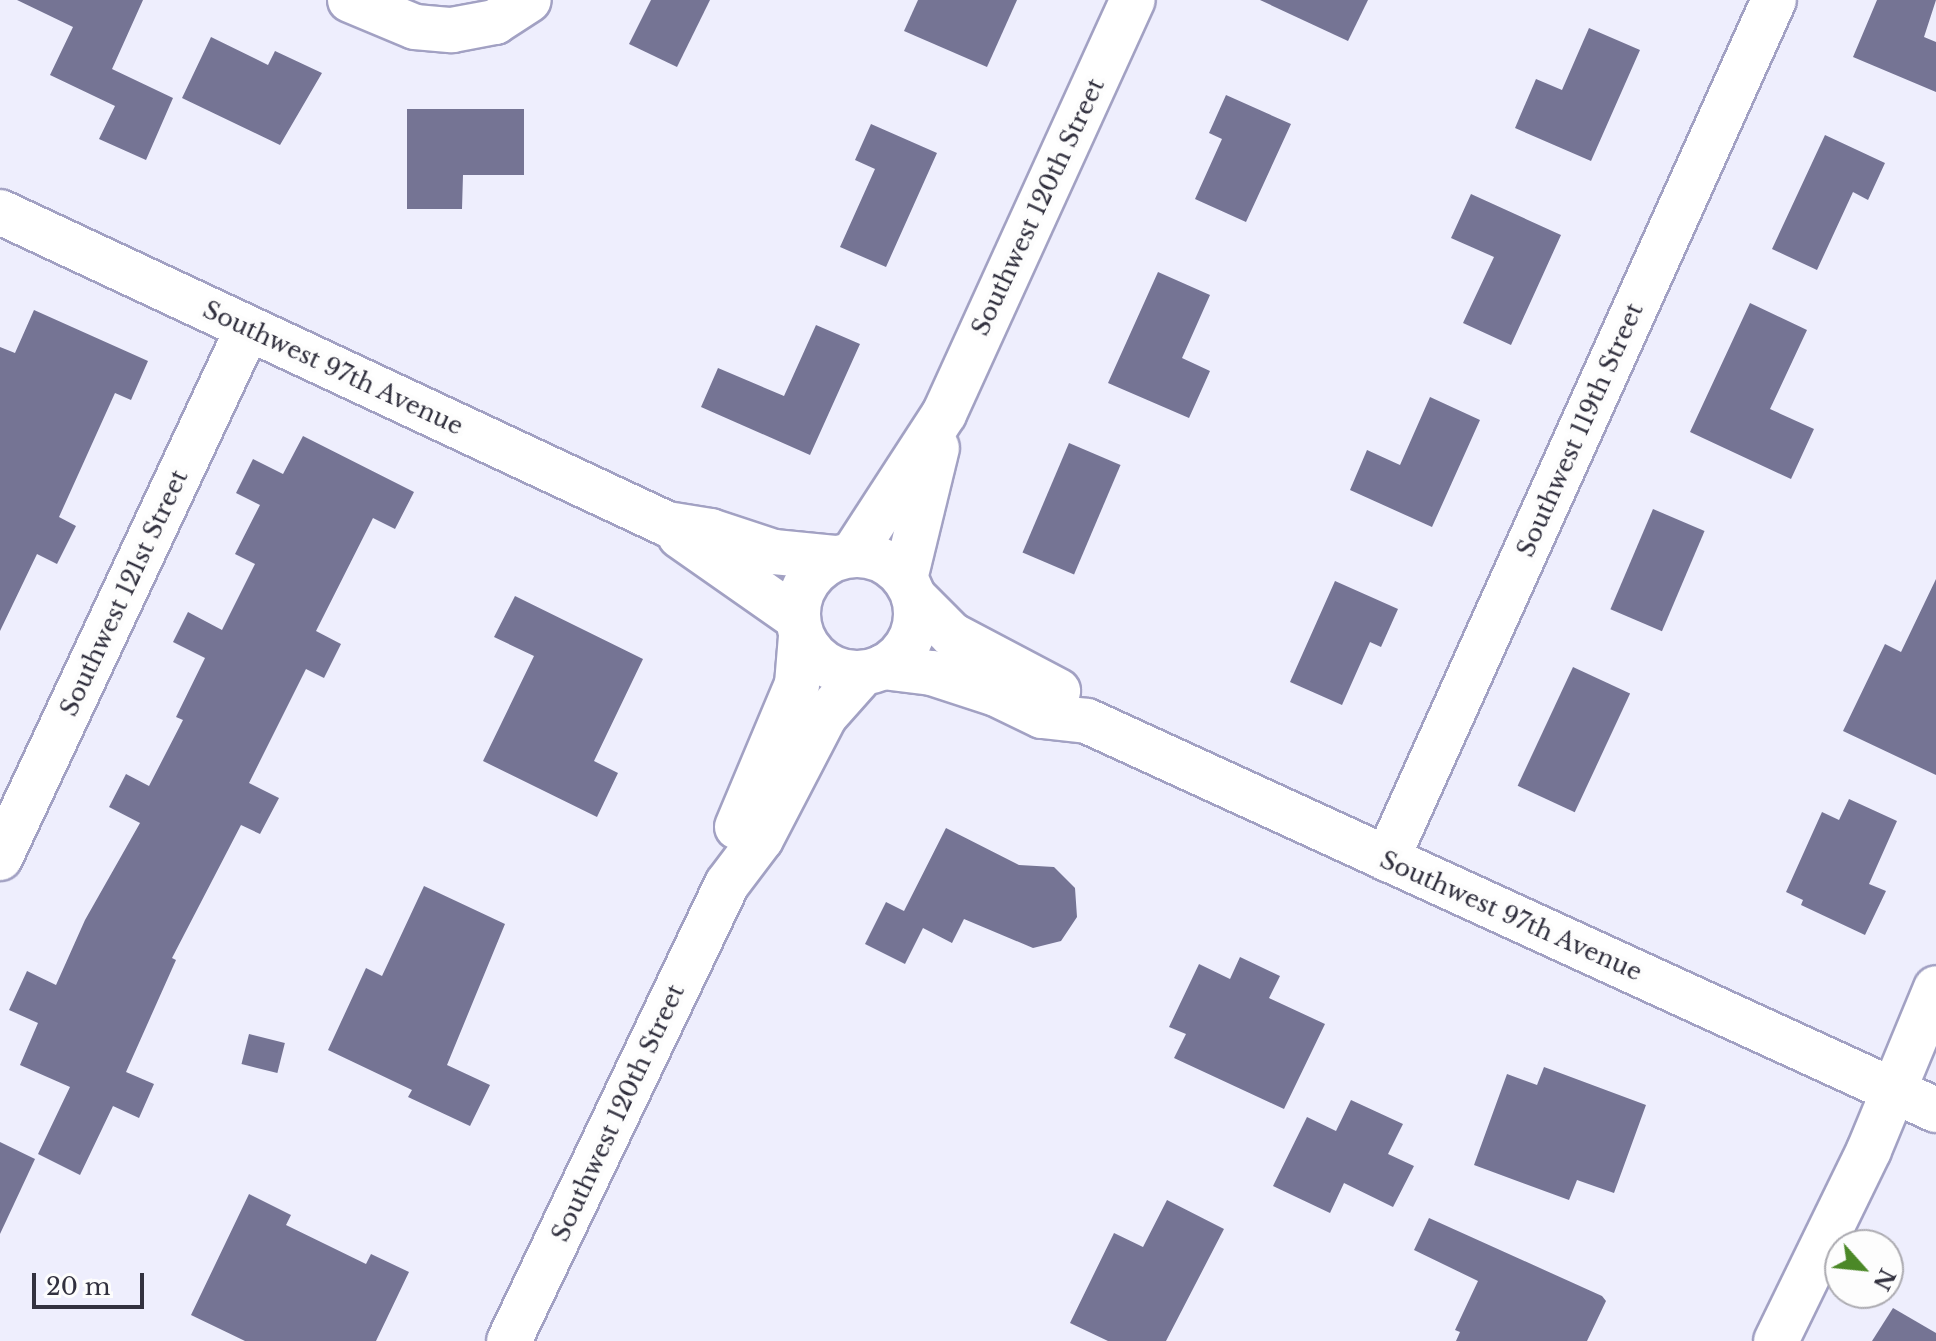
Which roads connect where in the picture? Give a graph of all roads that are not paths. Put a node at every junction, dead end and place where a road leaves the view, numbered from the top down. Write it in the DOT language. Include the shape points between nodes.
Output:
graph roads {
  1 [pos="350,0"];
  2 [pos="529,0"];
  3 [pos="1133,0"];
  4 [pos="1774,0"];
  5 [pos="0,212"];
  6 [pos="248,328"];
  7 [pos="944,414"];
  8 [pos="667,524"];
  9 [pos="844,556"];
  10 [pos="910,588"];
  11 [pos="799,627"];
  12 [pos="873,670"];
  13 [pos="1087,721"];
  14 [pos="0,858"];
  15 [pos="1387,859"];
  16 [pos="727,884"];
  17 [pos="1936,988"];
  18 [pos="1894,1090"];
  19 [pos="1936,1110"];
  20 [pos="509,1341"];
  21 [pos="1776,1341"];
  1 -- 2 [label="street" via="415,27 471,29 495,22"];
  3 -- 7 [label="street, Southwest 120th Street"];
  4 -- 15 [label="street, Southwest 119th Street"];
  5 -- 6 [label="street, Southwest 97th Avenue"];
  6 -- 8 [label="street, Southwest 97th Avenue"];
  6 -- 14 [label="street, Southwest 121st Street"];
  7 -- 9 [label="street, Southwest 120th Street"];
  7 -- 10 [label="street, Southwest 120th Street"];
  8 -- 9 [label="street, Southwest 97th Avenue" via="710,531 774,552"];
  8 -- 11 [label="street, Southwest 97th Avenue"];
  9 -- 10 [label="street" via="891,564"];
  9 -- 11 [label="street" via="806,582"];
  10 -- 12 [label="street" via="911,638"];
  10 -- 13 [label="street, Southwest 97th Avenue" via="952,635 1058,691"];
  11 -- 12 [label="street" via="825,664"];
  11 -- 16 [label="street, Southwest 120th Street" via="797,684 736,830"];
  12 -- 13 [label="street, Southwest 97th Avenue" via="932,673 1042,716"];
  12 -- 16 [label="street, Southwest 120th Street" via="825,716 761,839"];
  13 -- 15 [label="street, Southwest 97th Avenue"];
  15 -- 18 [label="street, Southwest 97th Avenue"];
  16 -- 20 [label="street, Southwest 120th Street"];
  17 -- 18 [label="street"];
  18 -- 19 [label="street, Southwest 97th Avenue"];
  18 -- 21 [label="street"];
}
